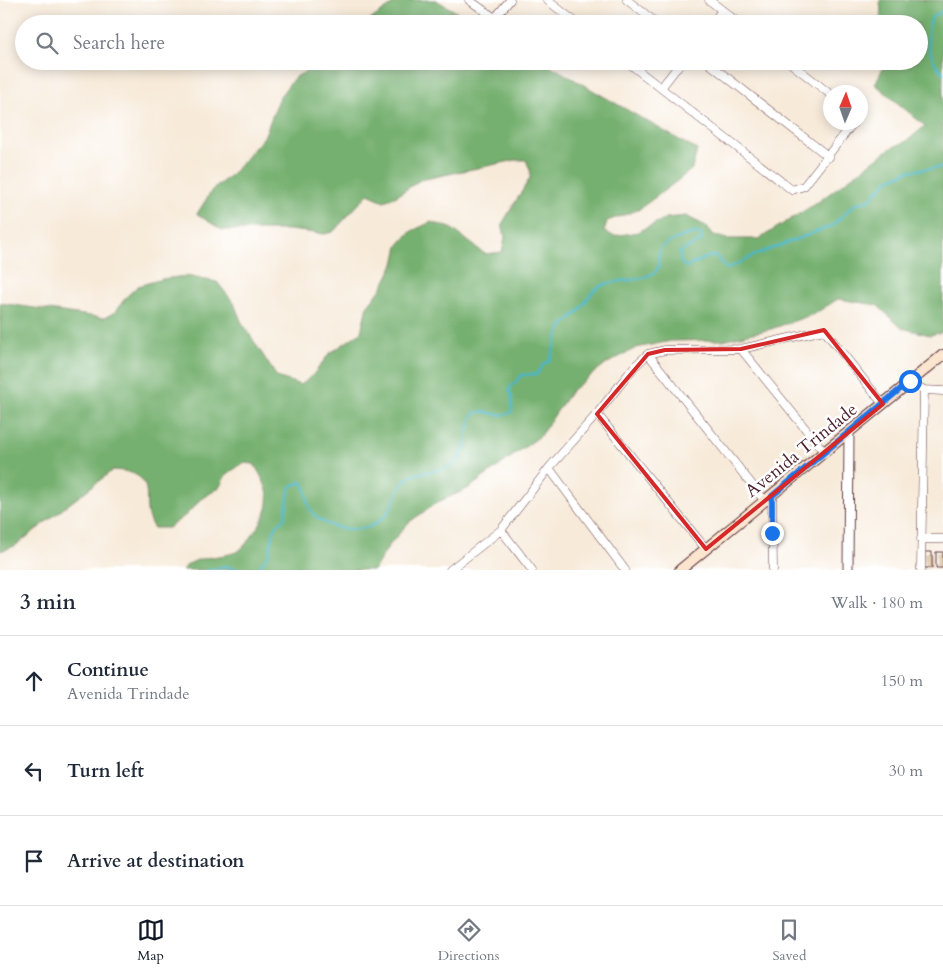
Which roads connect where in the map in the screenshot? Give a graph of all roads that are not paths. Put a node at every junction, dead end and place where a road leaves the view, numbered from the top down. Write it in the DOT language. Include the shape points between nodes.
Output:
graph roads {
  1 [pos="469,0"];
  2 [pos="510,0"];
  3 [pos="547,0"];
  4 [pos="627,0"];
  5 [pos="709,0"];
  6 [pos="722,10"];
  7 [pos="491,15"];
  8 [pos="498,15"];
  9 [pos="566,15"];
  10 [pos="646,15"];
  11 [pos="718,15"];
  12 [pos="728,15"];
  13 [pos="638,70"];
  14 [pos="675,70"];
  15 [pos="718,70"];
  16 [pos="799,70"];
  17 [pos="661,88"];
  18 [pos="823,88"];
  19 [pos="848,130"];
  20 [pos="829,156"];
  21 [pos="741,349"];
  22 [pos="648,354"];
  23 [pos="943,355"];
  24 [pos="910,381"];
  25 [pos="924,390"];
  26 [pos="943,391"];
  27 [pos="883,404"];
  28 [pos="597,414"];
  29 [pos="849,433"];
  30 [pos="825,452"];
  31 [pos="549,468"];
  32 [pos="769,498"];
  33 [pos="501,530"];
  34 [pos="922,539"];
  35 [pos="943,539"];
  36 [pos="706,549"];
  37 [pos="450,570"];
  38 [pos="532,570"];
  39 [pos="625,570"];
  40 [pos="680,570"];
  41 [pos="773,570"];
  42 [pos="848,570"];
  43 [pos="921,570"];
  1 -- 7 [label="street"];
  2 -- 8 [label="street"];
  3 -- 9 [label="street"];
  4 -- 10 [label="street"];
  5 -- 6 [label="street"];
  6 -- 11 [label="street"];
  6 -- 12 [label="street"];
  13 -- 17 [label="street"];
  14 -- 17 [label="street"];
  15 -- 20 [label="street"];
  16 -- 18 [label="street"];
  17 -- 20 [label="street" via="792,190 804,186"];
  19 -- 20 [label="street"];
  21 -- 22 [label="street" via="665,350"];
  21 -- 27 [label="street" via="824,330"];
  21 -- 30 [label="street"];
  22 -- 28 [label="street"];
  22 -- 32 [label="street"];
  23 -- 24 [label="main road, Avenida Trindade"];
  24 -- 25 [label="street"];
  24 -- 27 [label="main road, Avenida Trindade"];
  25 -- 26 [label="street"];
  25 -- 34 [label="street"];
  27 -- 29 [label="main road, Avenida Trindade"];
  28 -- 31 [label="street"];
  28 -- 36 [label="street"];
  29 -- 30 [label="main road, Avenida Trindade"];
  29 -- 42 [label="street"];
  30 -- 32 [label="main road, Avenida Trindade"];
  31 -- 33 [label="street"];
  31 -- 39 [label="street"];
  32 -- 36 [label="main road, Avenida Trindade"];
  32 -- 41 [label="street"];
  33 -- 37 [label="street"];
  33 -- 38 [label="street"];
  34 -- 35 [label="street"];
  34 -- 43 [label="street"];
  36 -- 40 [label="main road, Avenida Trindade"];
}
